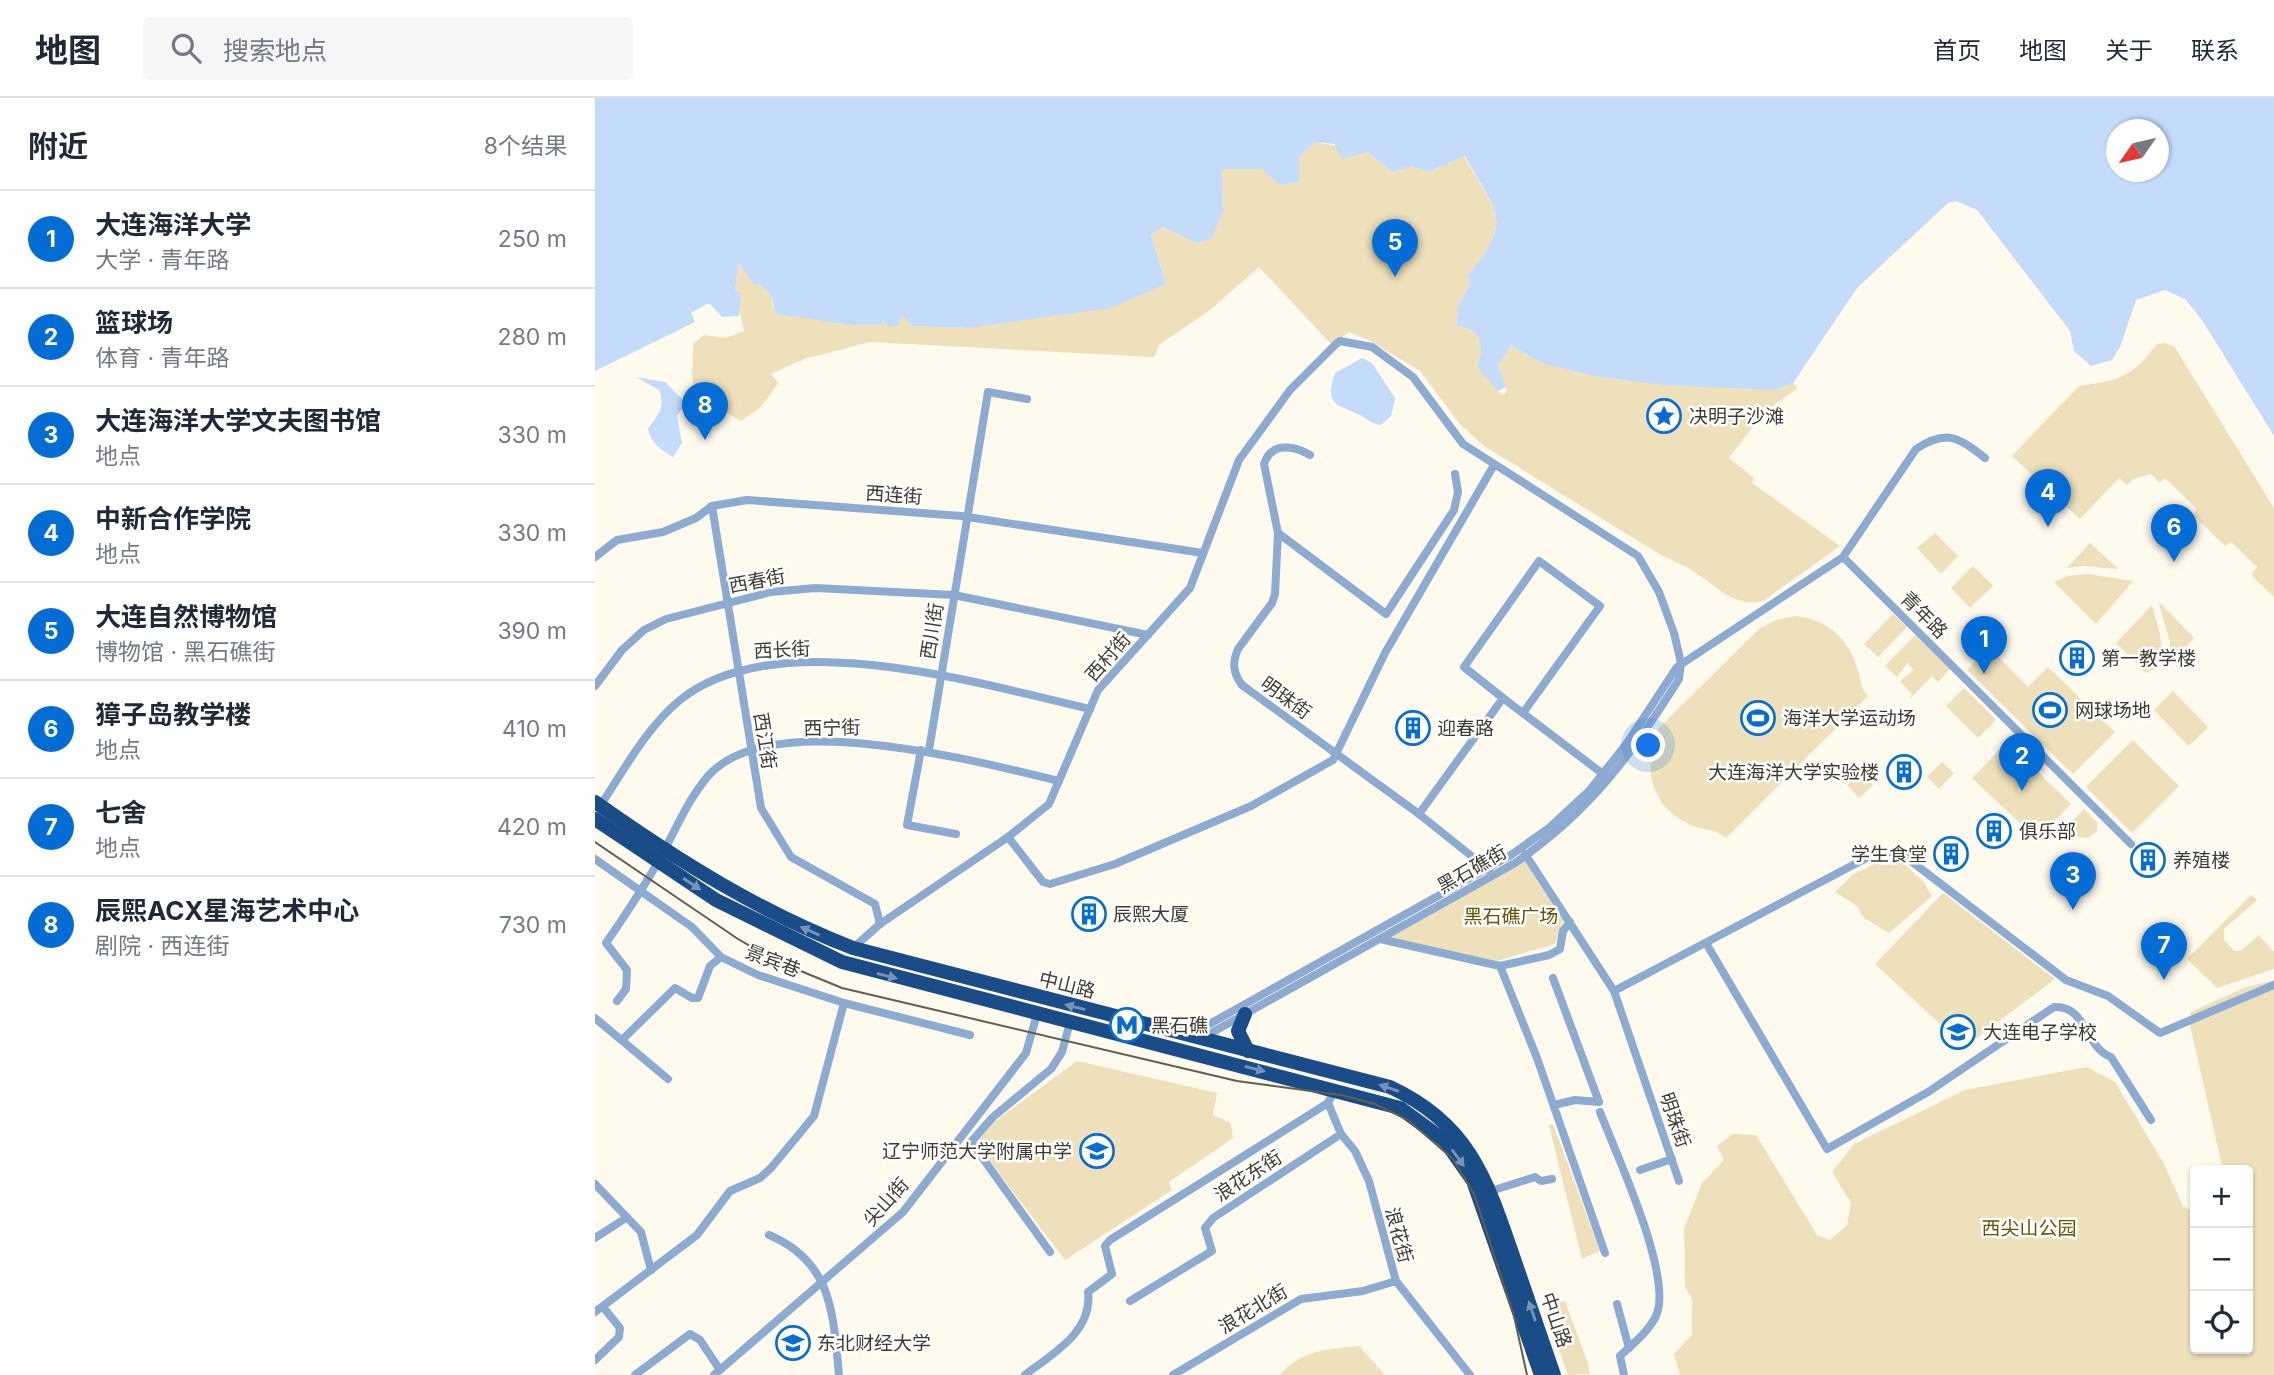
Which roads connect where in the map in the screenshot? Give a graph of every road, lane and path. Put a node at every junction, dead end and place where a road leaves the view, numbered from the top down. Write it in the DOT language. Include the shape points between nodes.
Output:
graph roads {
  1 [pos="1027,399"];
  2 [pos="1310,455"];
  3 [pos="1985,458"];
  4 [pos="1494,465"];
  5 [pos="1455,474"];
  6 [pos="712,506"];
  7 [pos="967,517"];
  8 [pos="1278,533"];
  9 [pos="1203,553"];
  10 [pos="595,557"];
  11 [pos="1843,557"];
  12 [pos="954,595"];
  13 [pos="728,602"];
  14 [pos="1148,635"];
  15 [pos="1681,663"];
  16 [pos="739,668"];
  17 [pos="941,674"];
  18 [pos="595,686"];
  19 [pos="1503,698"];
  20 [pos="1090,709"];
  21 [pos="1523,713"];
  22 [pos="749,750"];
  23 [pos="925,750"];
  24 [pos="1338,754"];
  25 [pos="1607,777"];
  26 [pos="1059,781"];
  27 [pos="597,809"];
  28 [pos="1419,814"];
  29 [pos="956,834"];
  30 [pos="1008,837"];
  31 [pos="2130,844"];
  32 [pos="1524,852"];
  33 [pos="661,856"];
  34 [pos="595,859"];
  35 [pos="1490,872"];
  36 [pos="641,890"];
  37 [pos="1570,922"];
  38 [pos="880,924"];
  39 [pos="1380,939"];
  40 [pos="1706,943"];
  41 [pos="853,948"];
  42 [pos="721,957"];
  43 [pos="1500,966"];
  44 [pos="1553,978"];
  45 [pos="2274,985"];
  46 [pos="1614,991"];
  47 [pos="617,1001"];
  48 [pos="844,1003"];
  49 [pos="1037,1014"];
  50 [pos="1245,1014"];
  51 [pos="1226,1015"];
  52 [pos="595,1018"];
  53 [pos="1070,1022"];
  54 [pos="1118,1034"];
  55 [pos="970,1035"];
  56 [pos="1205,1037"];
  57 [pos="622,1040"];
  58 [pos="1248,1051"];
  59 [pos="1231,1063"];
  60 [pos="669,1079"];
  61 [pos="1331,1096"];
  62 [pos="1554,1105"];
  63 [pos="1600,1112"];
  64 [pos="2151,1120"];
  65 [pos="1341,1134"];
  66 [pos="1672,1158"];
  67 [pos="1640,1170"];
  68 [pos="1552,1179"];
  69 [pos="1679,1181"];
  70 [pos="595,1184"];
  71 [pos="1490,1191"];
  72 [pos="626,1218"];
  73 [pos="769,1235"];
  74 [pos="595,1238"];
  75 [pos="1050,1252"];
  76 [pos="1605,1253"];
  77 [pos="651,1270"];
  78 [pos="823,1281"];
  79 [pos="1396,1282"];
  80 [pos="1130,1301"];
  81 [pos="1617,1304"];
  82 [pos="599,1309"];
  83 [pos="1629,1348"];
  84 [pos="595,1360"];
  85 [pos="717,1373"];
  86 [pos="635,1375"];
  87 [pos="839,1375"];
  88 [pos="1025,1375"];
  89 [pos="1173,1375"];
  90 [pos="1471,1375"];
  91 [pos="1541,1375"];
  92 [pos="1554,1375"];
  93 [pos="1623,1375"];
  1 -- 7 [label="street, 西川街" via="988,392"];
  2 -- 8 [label="street, 明珠街" via="1289,447 1272,452 1263,464"];
  3 -- 11 [label="street" via="1963,440 1947,436 1916,449"];
  4 -- 9 [label="street, 西村街" via="1463,444 1413,377 1372,347 1340,341 1290,390 1239,460"];
  4 -- 15 [label="street" via="1638,556 1659,592"];
  4 -- 24 [label="street" via="1385,653"];
  5 -- 8 [label="street" via="1454,510 1386,614"];
  6 -- 7 [label="street, 西连街" via="747,500"];
  6 -- 10 [label="street, 西连街" via="676,527 617,540"];
  6 -- 13 [label="street, 西江街"];
  7 -- 9 [label="street, 西连街"];
  7 -- 12 [label="street, 西川街"];
  8 -- 24 [label="street, 明珠街" via="1272,603 1238,649 1235,676"];
  9 -- 14 [label="street, 西村街" via="1191,588"];
  11 -- 15 [label="street"];
  11 -- 31 [label="street, 青年路"];
  12 -- 13 [label="street, 西春街" via="815,588"];
  12 -- 14 [label="street, 西春街"];
  12 -- 17 [label="street, 西川街"];
  13 -- 16 [label="street, 西江街"];
  13 -- 18 [label="street, 西春街" via="689,611 644,630"];
  14 -- 20 [label="street, 西村街" via="1098,690"];
  15 -- 25 [label="street, 黑石礁街" via="1679,679"];
  16 -- 17 [label="street, 西长街" via="805,663 875,665"];
  16 -- 22 [label="street, 西江街"];
  16 -- 27 [label="street, 西长街" via="681,699 644,741"];
  17 -- 20 [label="street, 西长街"];
  17 -- 23 [label="street, 西川街"];
  19 -- 21 [label="street"];
  19 -- 21 [label="street" via="1464,667 1539,561 1600,606"];
  19 -- 28 [label="street"];
  20 -- 26 [label="street, 西村街"];
  21 -- 25 [label="street"];
  22 -- 23 [label="street, 西宁街" via="811,742"];
  22 -- 33 [label="street, 西宁街" via="711,773"];
  22 -- 38 [label="street, 西江街" via="761,808 791,857 875,904"];
  23 -- 26 [label="street, 西宁街"];
  23 -- 29 [label="street, 西川街" via="907,825"];
  24 -- 28 [label="street, 明珠街"];
  24 -- 30 [label="street" via="1251,806 1115,864 1050,884 1043,882"];
  25 -- 32 [label="street, 黑石礁街" via="1569,823"];
  26 -- 30 [label="street, 西村街" via="1045,809"];
  27 -- 33 [label="highway, 中山路"];
  28 -- 35 [label="street, 明珠街"];
  30 -- 38 [label="street, 西村街"];
  32 -- 35 [label="street, 黑石礁街"];
  32 -- 37 [label="street, 明珠街"];
  33 -- 36 [label="street, 西宁街"];
  41 -- 33 [label="highway, 中山路, one-way"];
  33 -- 49 [label="highway, 中山路, one-way" via="757,922 842,962"];
  34 -- 36 [label="street, 景宾巷"];
  35 -- 39 [label="street, 黑石礁街"];
  35 -- 51 [label="street, 黑石礁街"];
  36 -- 42 [label="street, 景宾巷" via="692,927"];
  36 -- 47 [label="street, 西宁街" via="606,943 627,970 626,989"];
  37 -- 43 [label="street" via="1560,949 1549,956"];
  37 -- 46 [label="street, 明珠街"];
  38 -- 41 [label="street, 西村街"];
  39 -- 43 [label="street"];
  39 -- 50 [label="street, 黑石礁街"];
  40 -- 45 [label="street" via="1874,854 1898,850 2066,980 2108,996 2160,1033"];
  40 -- 46 [label="street"];
  40 -- 64 [label="street" via="1827,1149 1928,1092 2054,1007 2064,1006 2078,1015 2101,1053 2111,1056"];
  56 -- 41 [label="highway, 中山路, one-way"];
  42 -- 48 [label="street, 景宾巷" via="758,975"];
  42 -- 57 [label="street" via="710,966 698,998 675,988"];
  43 -- 62 [label="street"];
  44 -- 62 [label="street" via="1599,1102 1575,1100"];
  46 -- 66 [label="street, 明珠街"];
  48 -- 55 [label="street, 景宾巷"];
  48 -- 77 [label="street" via="814,1116 771,1168 730,1191 697,1235"];
  49 -- 53 [label="highway, 中山路"];
  49 -- 78 [label="street, 尖山街" via="1025,1053 903,1212"];
  50 -- 56 [label="street, 黑石礁街"];
  50 -- 58 [label="highway" via="1238,1031"];
  51 -- 56 [label="street, 黑石礁街"];
  51 -- 56 [label="street, 黑石礁街"];
  52 -- 57 [label="street"];
  53 -- 54 [label="highway, 中山路"];
  53 -- 75 [label="street" via="1062,1052 1051,1069 993,1117 971,1142"];
  54 -- 56 [label="highway" via="1138,1031 1179,1041"];
  54 -- 59 [label="highway, 中山路"];
  56 -- 58 [label="highway, 中山路"];
  56 -- 59 [label="street"];
  57 -- 60 [label="street"];
  71 -- 58 [label="highway, 中山路, one-way" via="1476,1160 1455,1132 1407,1095"];
  59 -- 61 [label="highway, 中山路, one-way"];
  61 -- 65 [label="street, 浪花街"];
  61 -- 88 [label="street" via="1110,1240 1105,1246 1112,1274 1088,1292 1081,1326"];
  61 -- 91 [label="highway, 中山路, one-way" via="1400,1108 1432,1129 1456,1154 1479,1195"];
  62 -- 76 [label="street"];
  63 -- 83 [label="street" via="1652,1248 1660,1289 1656,1315"];
  65 -- 79 [label="street, 浪花街" via="1369,1181"];
  65 -- 80 [label="street, 浪花东街" via="1213,1218 1205,1228 1212,1251"];
  66 -- 67 [label="street"];
  66 -- 69 [label="street, 明珠街"];
  68 -- 71 [label="street" via="1535,1177"];
  70 -- 72 [label="street"];
  92 -- 71 [label="highway, 中山路, one-way"];
  72 -- 74 [label="street"];
  72 -- 77 [label="street" via="641,1232"];
  73 -- 78 [label="street" via="807,1260"];
  77 -- 82 [label="street"];
  78 -- 85 [label="street, 尖山街"];
  78 -- 87 [label="street" via="833,1308"];
  79 -- 89 [label="street, 浪花北街" via="1301,1298"];
  79 -- 90 [label="street, 浪花街"];
  81 -- 83 [label="street"];
  82 -- 84 [label="street" via="620,1328 619,1337"];
  83 -- 93 [label="street" via="1620,1356"];
  85 -- 86 [label="street" via="700,1340 690,1334"];
}
